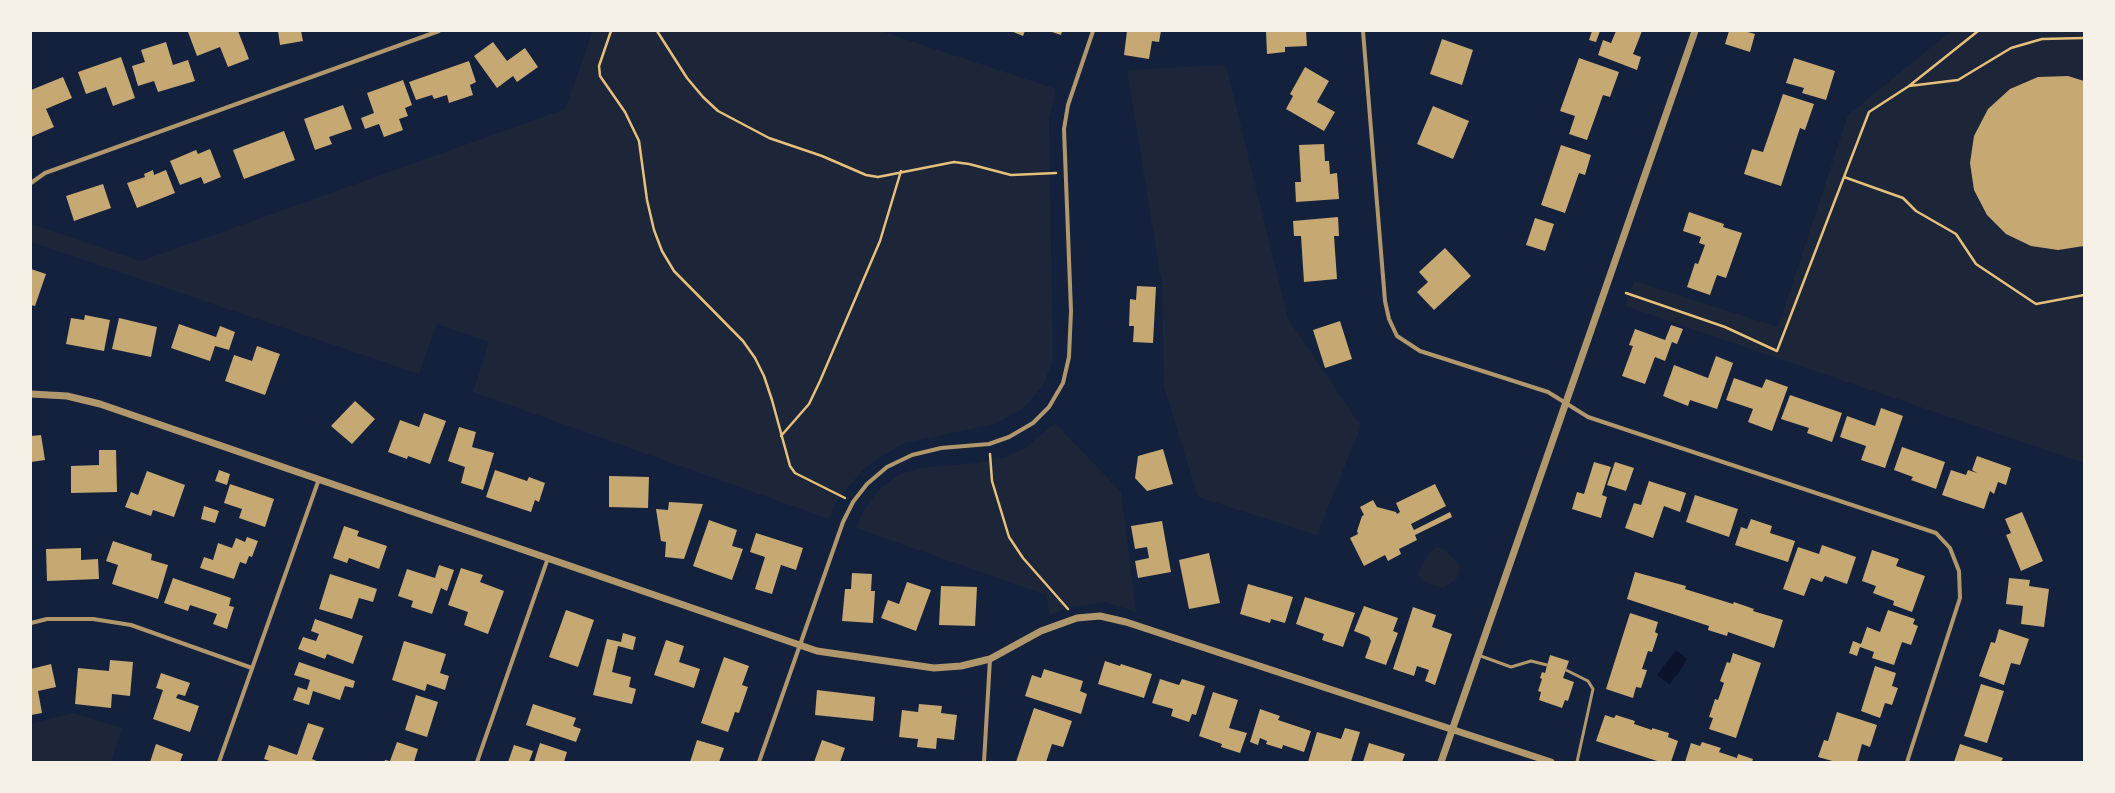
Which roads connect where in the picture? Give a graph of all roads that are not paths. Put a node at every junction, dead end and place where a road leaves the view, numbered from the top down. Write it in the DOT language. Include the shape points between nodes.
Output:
graph roads {
  1 [pos="438,31"];
  2 [pos="1093,31"];
  3 [pos="1364,31"];
  4 [pos="1695,31"];
  5 [pos="31,183"];
  6 [pos="31,394"];
  7 [pos="1566,403"];
  8 [pos="319,479"];
  9 [pos="548,558"];
  10 [pos="31,623"];
  11 [pos="800,646"];
  12 [pos="1478,655"];
  13 [pos="990,659"];
  14 [pos="1547,665"];
  15 [pos="252,668"];
  16 [pos="1566,670"];
  17 [pos="1451,729"];
  18 [pos="219,762"];
  19 [pos="477,762"];
  20 [pos="759,762"];
  21 [pos="984,762"];
  22 [pos="1441,762"];
  23 [pos="1551,762"];
  24 [pos="1577,762"];
  25 [pos="1907,762"];
  1 -- 5 [label="street" via="45,173"];
  2 -- 11 [label="street" via="1068,105 1064,129 1071,311 1069,357 1063,383 1050,407 1033,423 1009,437 989,444 940,448 912,455 887,467 867,484 853,502 843,522"];
  3 -- 7 [label="street" via="1385,301 1389,319 1397,336 1420,351 1548,392"];
  4 -- 7 [label="street"];
  6 -- 8 [label="street" via="67,396 100,404"];
  7 -- 12 [label="street"];
  7 -- 25 [label="street" via="1588,417 1936,533 1950,548 1959,571 1960,598"];
  8 -- 9 [label="street"];
  8 -- 15 [label="street"];
  9 -- 11 [label="street"];
  9 -- 19 [label="street"];
  10 -- 15 [label="street" via="47,619 93,619 131,625"];
  11 -- 13 [label="street" via="828,653 934,668 961,666"];
  11 -- 20 [label="street"];
  12 -- 14 [label="lane" via="1511,667 1531,662"];
  12 -- 17 [label="street"];
  13 -- 17 [label="street" via="1042,631 1077,618 1100,616 1126,622"];
  13 -- 21 [label="street"];
  15 -- 18 [label="street"];
  16 -- 24 [label="lane" via="1588,681 1593,689"];
  17 -- 22 [label="street"];
  17 -- 23 [label="street"];
}
